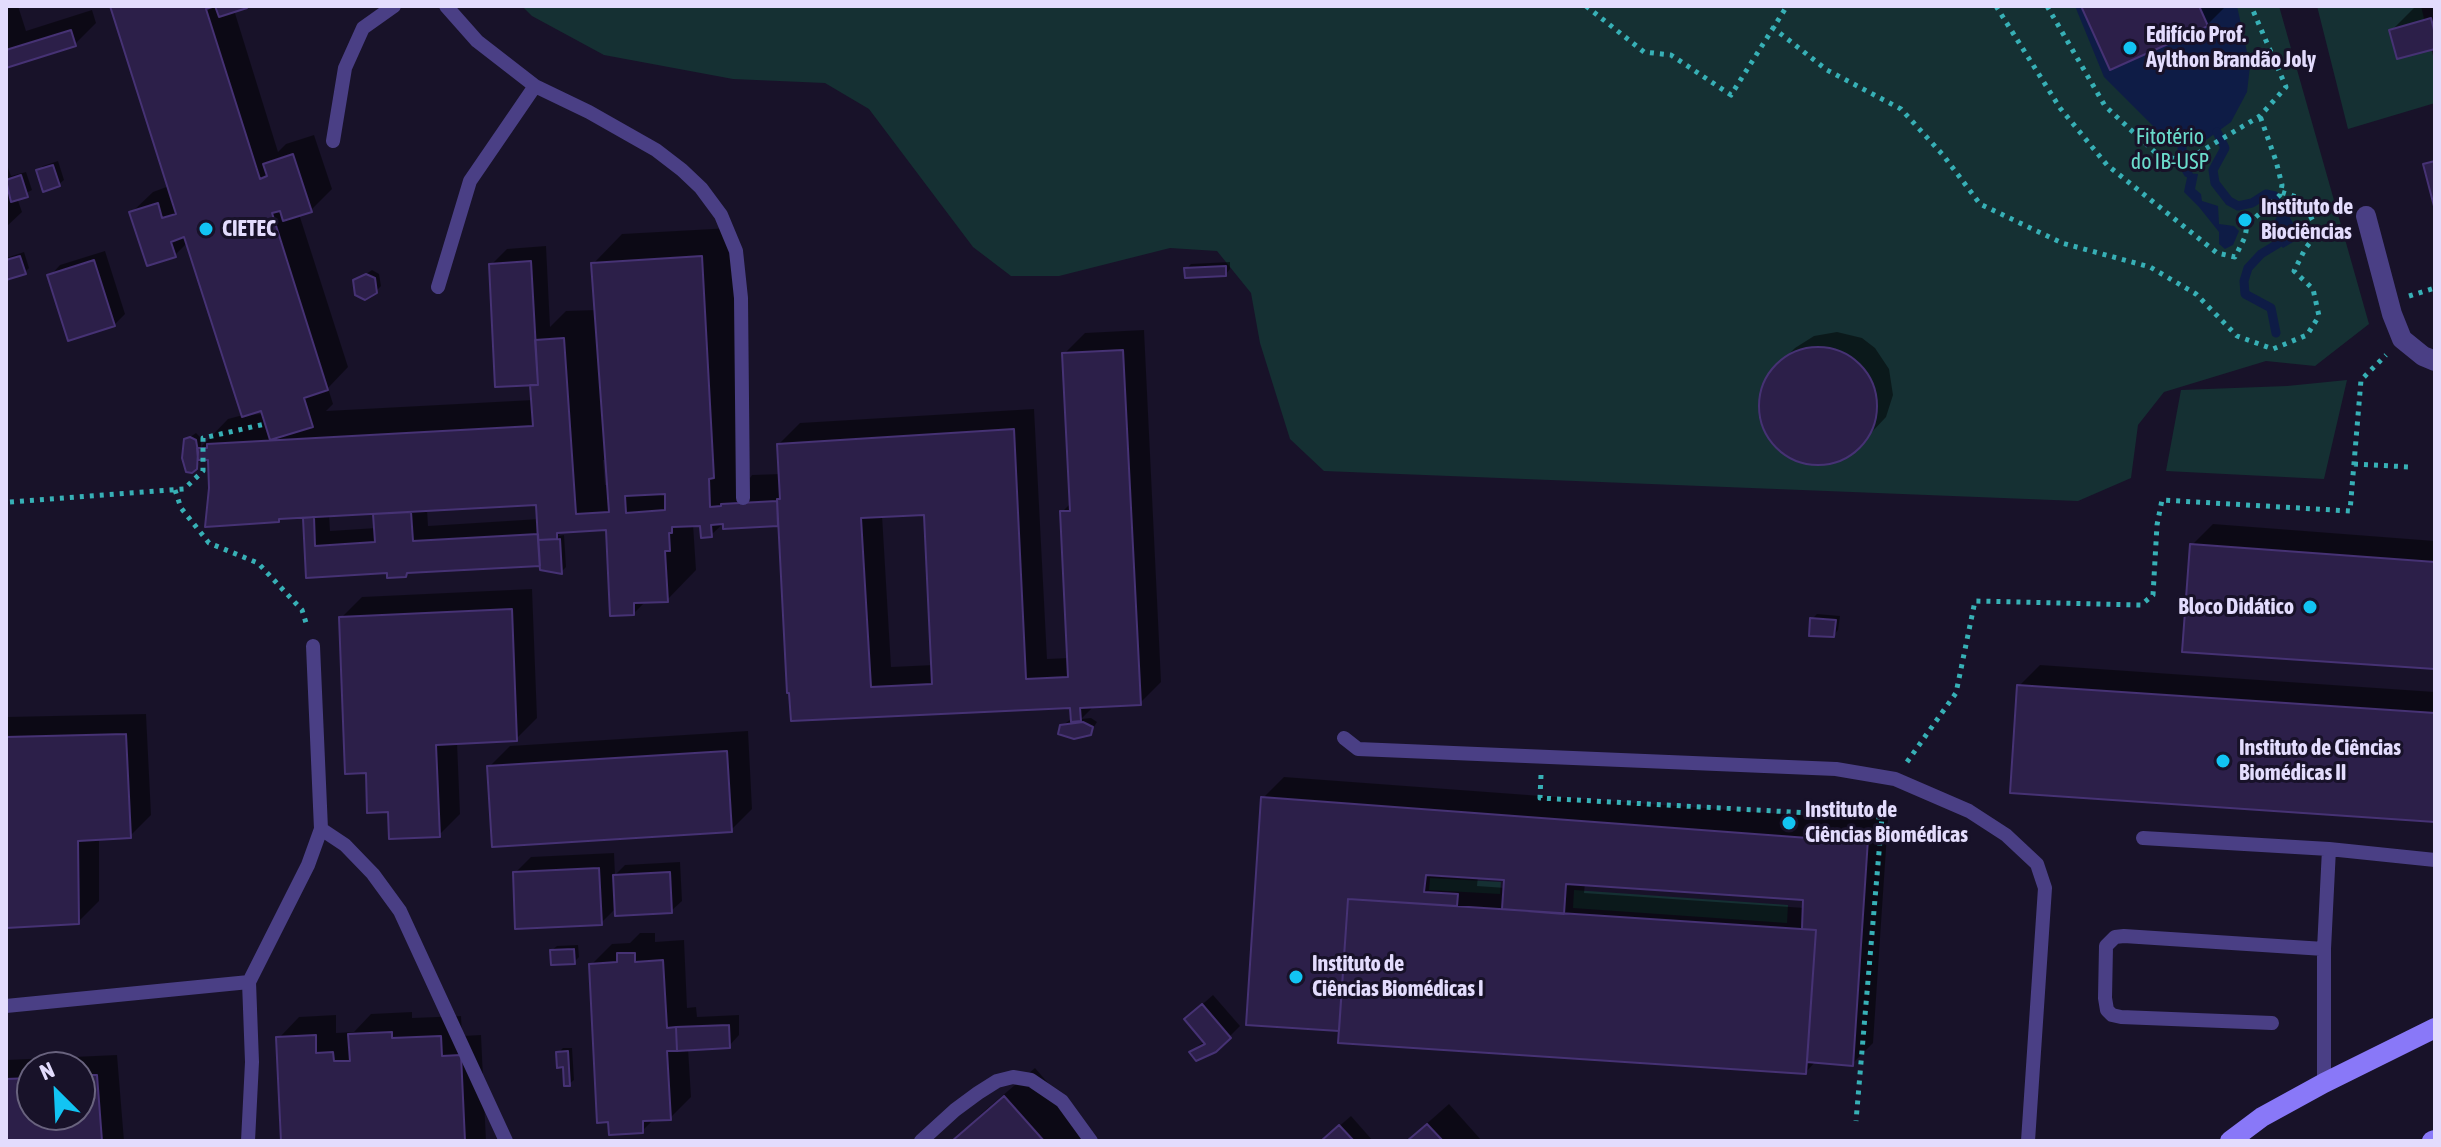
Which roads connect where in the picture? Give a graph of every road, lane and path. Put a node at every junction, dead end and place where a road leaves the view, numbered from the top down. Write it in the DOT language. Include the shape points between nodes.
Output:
graph roads {
  1 [pos="394,6"];
  2 [pos="446,6"];
  3 [pos="1586,6"];
  4 [pos="1787,6"];
  5 [pos="1996,6"];
  6 [pos="2047,6"];
  7 [pos="2251,6"];
  8 [pos="1772,27"];
  9 [pos="535,86"];
  10 [pos="2260,116"];
  11 [pos="333,141"];
  12 [pos="2280,194"];
  13 [pos="2366,216"];
  14 [pos="438,287"];
  15 [pos="2402,339"];
  16 [pos="2435,361"];
  17 [pos="265,424"];
  18 [pos="2354,464"];
  19 [pos="2410,467"];
  20 [pos="175,490"];
  21 [pos="743,498"];
  22 [pos="10,502"];
  23 [pos="313,646"];
  24 [pos="1344,738"];
  25 [pos="1543,756"];
  26 [pos="1895,779"];
  27 [pos="321,829"];
  28 [pos="2143,838"];
  29 [pos="2329,849"];
  30 [pos="2435,860"];
  31 [pos="2324,949"];
  32 [pos="249,982"];
  33 [pos="6,1006"];
  34 [pos="2272,1023"];
  35 [pos="2435,1028"];
  36 [pos="2324,1083"];
  37 [pos="1856,1121"];
  38 [pos="248,1141"];
  39 [pos="506,1141"];
  40 [pos="921,1141"];
  41 [pos="1091,1141"];
  42 [pos="2028,1141"];
  43 [pos="2230,1141"];
  1 -- 11 [label="lane" via="363,28 345,68"];
  2 -- 9 [label="lane" via="477,41"];
  3 -- 8 [label="path" via="1644,52 1671,55 1731,95"];
  4 -- 8 [label="path"];
  5 -- 12 [label="path" via="2060,108 2107,165 2217,253 2235,257 2247,225"];
  6 -- 10 [label="path" via="2105,106 2158,155 2185,161"];
  7 -- 10 [label="path" via="2286,87"];
  8 -- 12 [label="path" via="1827,70 1901,109 1980,204 2062,243 2150,267 2196,294 2237,336 2273,349 2307,335 2319,316 2313,289 2294,271 2315,236 2313,221 2300,198"];
  9 -- 14 [label="lane" via="470,181"];
  9 -- 21 [label="lane" via="656,150 701,188 721,215 736,251 741,298"];
  10 -- 12 [label="path" via="2276,161"];
  13 -- 15 [label="street"];
  15 -- 16 [label="street"];
  15 -- 18 [label="path" via="2361,380"];
  17 -- 20 [label="path" via="203,438 203,471 184,489"];
  18 -- 19 [label="path"];
  18 -- 26 [label="path" via="2350,511 2162,500 2153,595 2141,605 1975,601 1956,693"];
  20 -- 22 [label="path"];
  20 -- 23 [label="path" via="181,508 209,543 258,563 302,610"];
  23 -- 27 [label="lane"];
  24 -- 25 [label="lane" via="1358,749"];
  25 -- 26 [label="lane" via="1836,769"];
  25 -- 37 [label="path" via="1540,798 1882,817"];
  26 -- 42 [label="lane" via="1969,811 2037,864 2045,909"];
  27 -- 32 [label="lane"];
  27 -- 39 [label="lane" via="373,874 400,911"];
  28 -- 29 [label="lane"];
  29 -- 30 [label="lane"];
  29 -- 31 [label="lane"];
  31 -- 34 [label="lane" via="2124,936 2106,946 2105,998 2112,1015"];
  31 -- 36 [label="lane"];
  32 -- 33 [label="lane"];
  32 -- 38 [label="lane"];
  35 -- 36 [label="main road"];
  36 -- 43 [label="main road"];
  40 -- 41 [label="lane" via="978,1093 1013,1077 1031,1080 1062,1101"];
}
